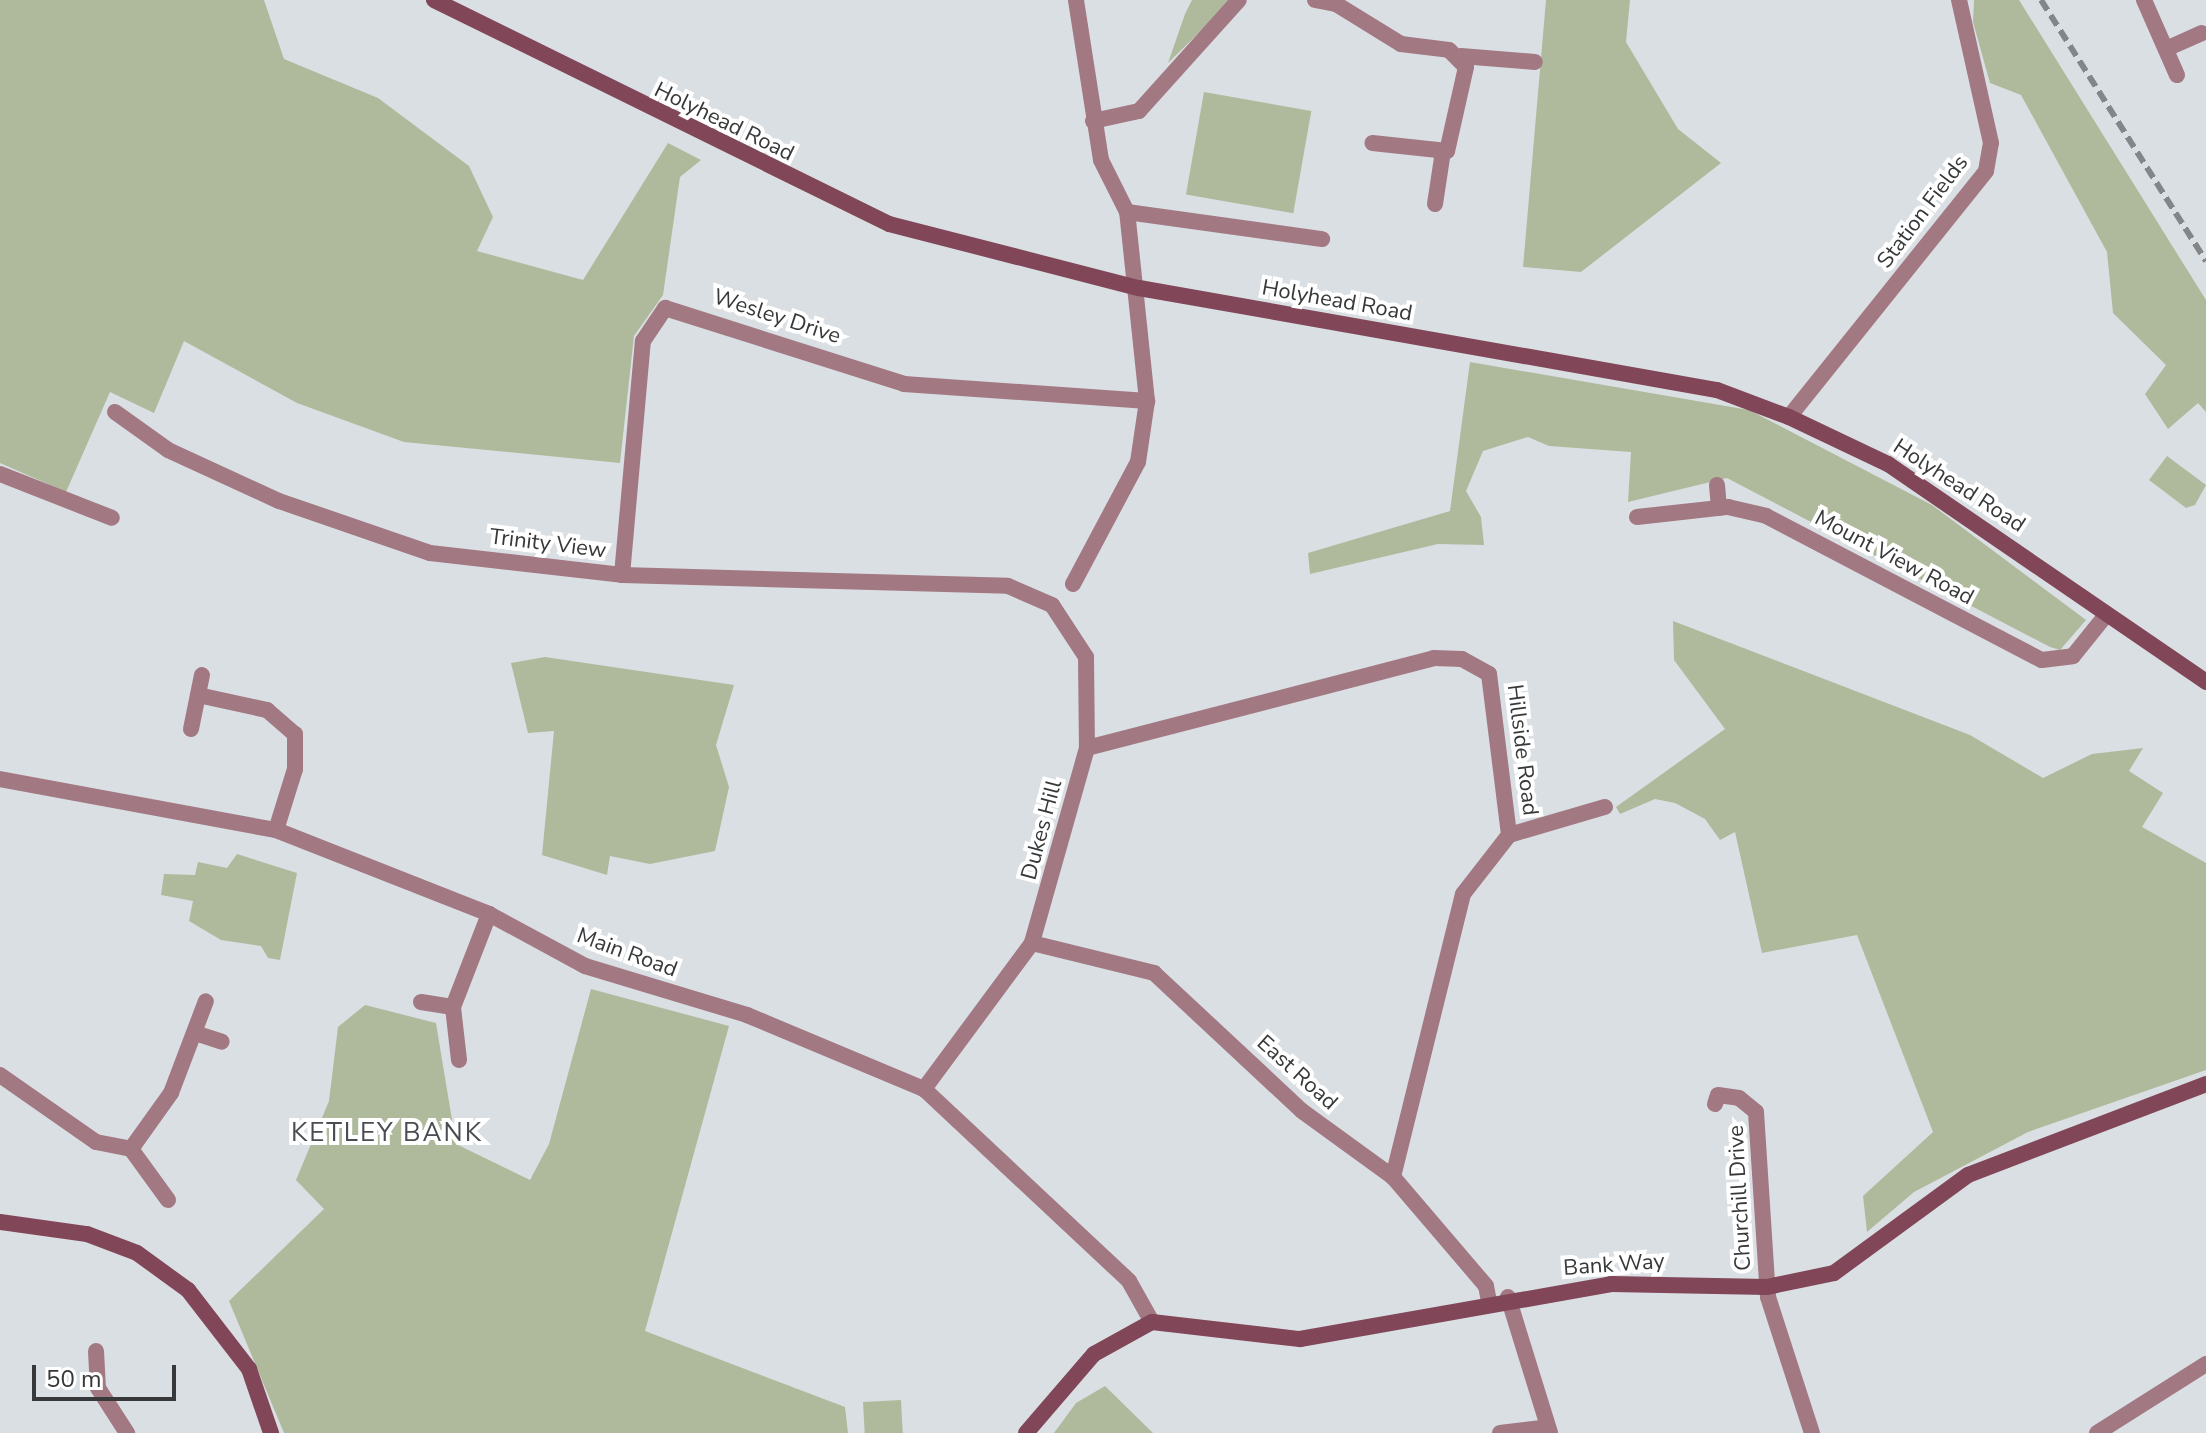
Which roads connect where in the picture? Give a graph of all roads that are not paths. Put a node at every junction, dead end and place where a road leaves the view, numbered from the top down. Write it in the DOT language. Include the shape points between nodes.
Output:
graph roads {
  1 [pos="434,0"];
  2 [pos="1076,0"];
  3 [pos="1239,0"];
  4 [pos="1315,0"];
  5 [pos="1959,0"];
  6 [pos="2144,0"];
  7 [pos="2202,33"];
  8 [pos="2166,49"];
  9 [pos="1461,56"];
  10 [pos="1535,62"];
  11 [pos="2177,75"];
  12 [pos="1093,121"];
  13 [pos="1372,143"];
  14 [pos="1443,151"];
  15 [pos="1435,204"];
  16 [pos="1127,212"];
  17 [pos="1322,239"];
  18 [pos="1139,288"];
  19 [pos="1147,401"];
  20 [pos="115,412"];
  21 [pos="1789,417"];
  22 [pos="0,474"];
  23 [pos="1717,485"];
  24 [pos="1719,508"];
  25 [pos="1637,517"];
  26 [pos="112,518"];
  27 [pos="622,575"];
  28 [pos="1073,584"];
  29 [pos="1008,586"];
  30 [pos="2106,615"];
  31 [pos="202,675"];
  32 [pos="2206,682"];
  33 [pos="198,695"];
  34 [pos="191,729"];
  35 [pos="1087,748"];
  36 [pos="0,779"];
  37 [pos="1605,807"];
  38 [pos="276,830"];
  39 [pos="1509,835"];
  40 [pos="489,914"];
  41 [pos="1032,943"];
  42 [pos="206,1001"];
  43 [pos="421,1002"];
  44 [pos="453,1007"];
  45 [pos="195,1033"];
  46 [pos="222,1042"];
  47 [pos="459,1060"];
  48 [pos="0,1075"];
  49 [pos="2206,1084"];
  50 [pos="924,1089"];
  51 [pos="1715,1104"];
  52 [pos="131,1149"];
  53 [pos="1393,1177"];
  54 [pos="168,1200"];
  55 [pos="0,1222"];
  56 [pos="1767,1287"];
  57 [pos="1508,1297"];
  58 [pos="1489,1301"];
  59 [pos="1152,1322"];
  60 [pos="96,1351"];
  61 [pos="2206,1364"];
  62 [pos="1549,1430"];
  63 [pos="127,1433"];
  64 [pos="271,1433"];
  65 [pos="1026,1433"];
  66 [pos="1500,1433"];
  67 [pos="1812,1433"];
  68 [pos="2097,1433"];
  1 -- 18 [label="street, Holyhead Road" via="847,208"];
  2 -- 12 [label="street"];
  3 -- 12 [label="street" via="1139,111"];
  4 -- 9 [label="street" via="1336,4 1401,44"];
  5 -- 21 [label="street, Station Fields" via="1991,143 1986,171"];
  6 -- 8 [label="street"];
  7 -- 8 [label="street"];
  8 -- 11 [label="street"];
  9 -- 10 [label="street"];
  9 -- 14 [label="street" via="1466,67 1454,141"];
  12 -- 16 [label="street" via="1101,160"];
  13 -- 14 [label="street"];
  14 -- 15 [label="street"];
  16 -- 17 [label="street"];
  16 -- 18 [label="street"];
  18 -- 19 [label="street"];
  18 -- 21 [label="street, Holyhead Road" via="1717,390"];
  19 -- 27 [label="street, Wesley Drive" via="904,384 665,308 643,341"];
  19 -- 28 [label="street" via="1138,462"];
  20 -- 27 [label="street, Trinity View" via="168,450 279,501 430,553"];
  21 -- 30 [label="street, Holyhead Road" via="1888,464"];
  22 -- 26 [label="street"];
  23 -- 24 [label="street"];
  24 -- 25 [label="street, Mount View Road"];
  24 -- 30 [label="street, Mount View Road" via="1766,516 2042,660 2073,656"];
  27 -- 29 [label="street, Trinity View"];
  29 -- 35 [label="street, Dukes Hill" via="1052,605 1082,647 1091,682"];
  30 -- 32 [label="street, Holyhead Road"];
  31 -- 33 [label="street"];
  33 -- 34 [label="street"];
  33 -- 38 [label="street" via="267,710 295,734 295,769"];
  35 -- 39 [label="street, Hillside Road" via="1381,668 1462,659 1492,681"];
  35 -- 41 [label="street, Dukes Hill"];
  36 -- 38 [label="street, Main Road"];
  37 -- 39 [label="street"];
  38 -- 40 [label="street, Main Road"];
  39 -- 53 [label="street, Hillside Road" via="1471,878 1460,904"];
  40 -- 44 [label="street"];
  40 -- 50 [label="street, Main Road" via="585,966 747,1015"];
  41 -- 50 [label="street, Dukes Hill"];
  41 -- 53 [label="street, East Road" via="1154,973 1302,1111"];
  42 -- 45 [label="street"];
  43 -- 44 [label="street"];
  44 -- 47 [label="street"];
  45 -- 46 [label="street"];
  45 -- 52 [label="street" via="171,1093"];
  48 -- 52 [label="street" via="96,1142"];
  49 -- 56 [label="street, Bank Way" via="1993,1162 1834,1273"];
  50 -- 59 [label="street, Main Road" via="1129,1281"];
  51 -- 56 [label="street, Churchill Drive" via="1718,1095 1739,1098 1756,1112"];
  52 -- 54 [label="street"];
  53 -- 58 [label="street, East Road" via="1486,1286"];
  55 -- 64 [label="street" via="87,1234 137,1253 188,1290 249,1369"];
  56 -- 57 [label="street, Bank Way" via="1611,1284"];
  56 -- 67 [label="street"];
  57 -- 58 [label="street, Bank Way"];
  57 -- 62 [label="street"];
  58 -- 59 [label="street, Bank Way" via="1356,1334 1300,1339"];
  59 -- 65 [label="street" via="1094,1354"];
  60 -- 63 [label="street" via="98,1388"];
  61 -- 68 [label="street"];
  62 -- 66 [label="street"];
}
